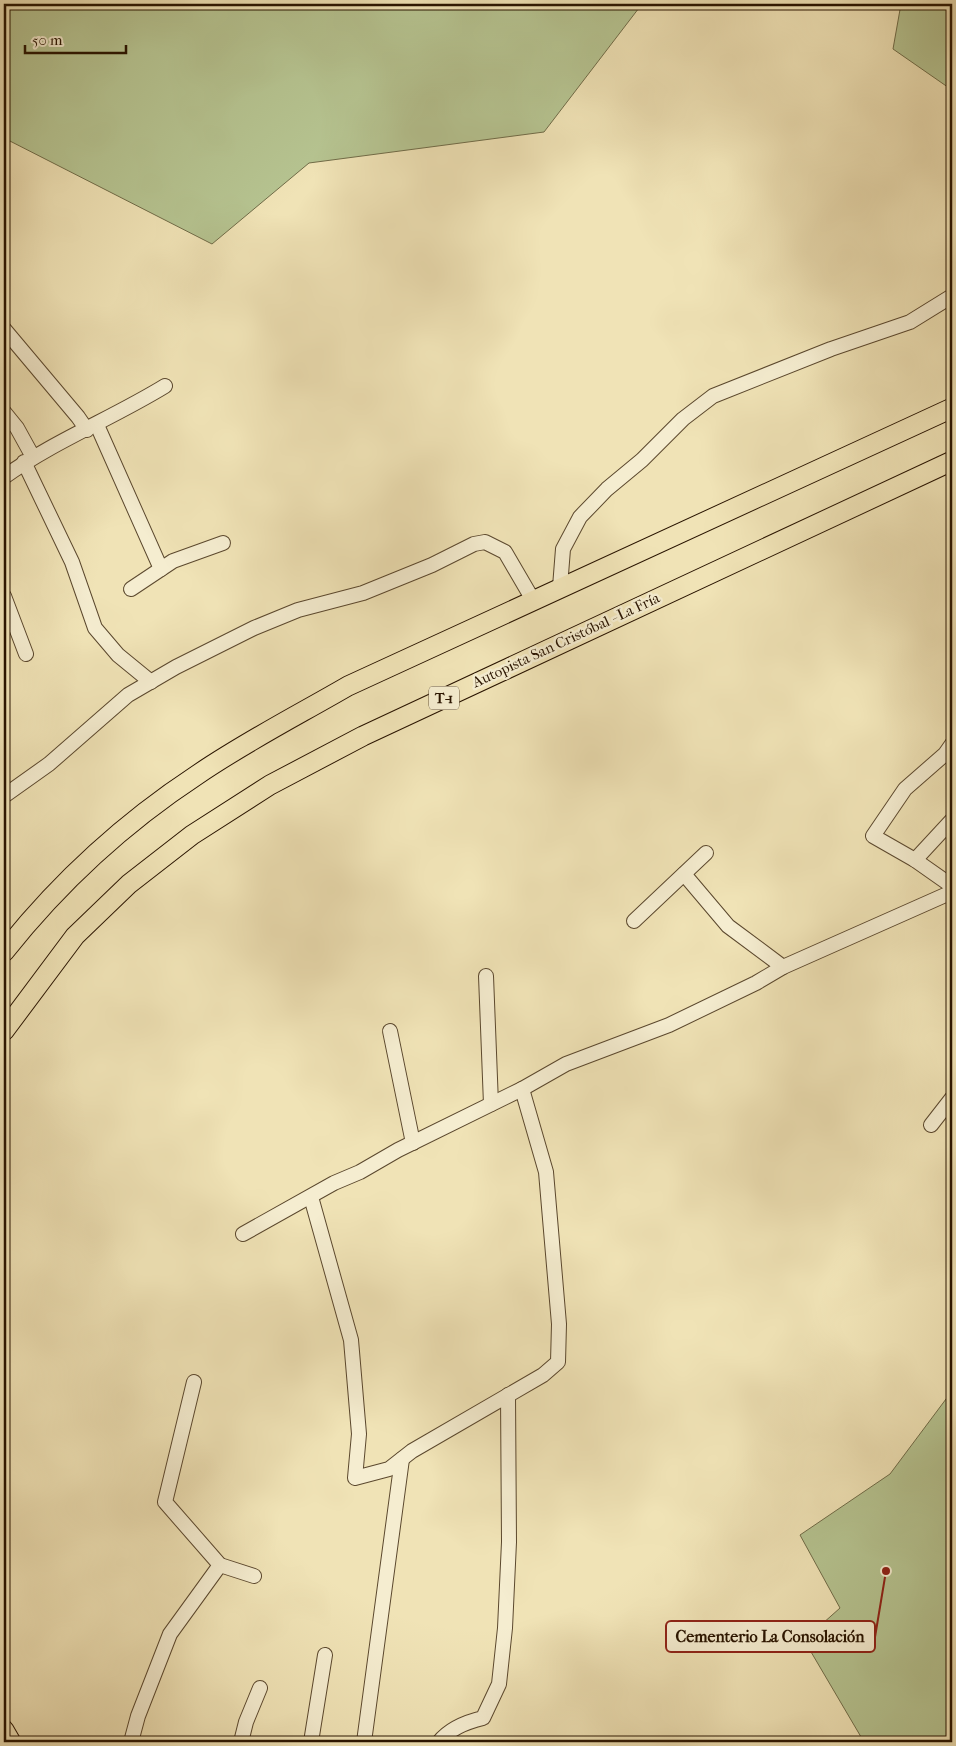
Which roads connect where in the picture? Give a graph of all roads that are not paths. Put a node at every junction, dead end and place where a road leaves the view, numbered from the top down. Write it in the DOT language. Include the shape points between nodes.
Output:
graph roads {
  1 [pos="952,296"];
  2 [pos="4,330"];
  3 [pos="165,386"];
  4 [pos="952,408"];
  5 [pos="4,412"];
  6 [pos="92,427"];
  7 [pos="29,460"];
  8 [pos="952,461"];
  9 [pos="4,477"];
  10 [pos="223,543"];
  11 [pos="161,569"];
  12 [pos="560,587"];
  13 [pos="131,589"];
  14 [pos="4,596"];
  15 [pos="532,600"];
  16 [pos="26,654"];
  17 [pos="151,682"];
  18 [pos="952,744"];
  19 [pos="4,795"];
  20 [pos="952,820"];
  21 [pos="706,853"];
  22 [pos="915,860"];
  23 [pos="684,874"];
  24 [pos="952,886"];
  25 [pos="952,892"];
  26 [pos="634,921"];
  27 [pos="4,952"];
  28 [pos="783,967"];
  29 [pos="486,976"];
  30 [pos="4,1031"];
  31 [pos="390,1031"];
  32 [pos="522,1089"];
  33 [pos="952,1098"];
  34 [pos="491,1104"];
  35 [pos="931,1125"];
  36 [pos="413,1143"];
  37 [pos="310,1197"];
  38 [pos="243,1234"];
  39 [pos="194,1382"];
  40 [pos="508,1395"];
  41 [pos="402,1459"];
  42 [pos="220,1565"];
  43 [pos="254,1576"];
  44 [pos="325,1655"];
  45 [pos="260,1688"];
  46 [pos="4,1730"];
  47 [pos="11,1742"];
  48 [pos="130,1742"];
  49 [pos="241,1742"];
  50 [pos="311,1742"];
  51 [pos="364,1742"];
  52 [pos="438,1742"];
  1 -- 12 [label="street" via="910,322 831,348 713,396 607,489 580,517 563,549"];
  2 -- 6 [label="street" via="78,417"];
  3 -- 6 [label="street"];
  4 -- 12 [label="highway"];
  5 -- 7 [label="street" via="17,428"];
  6 -- 7 [label="street"];
  6 -- 11 [label="street"];
  7 -- 9 [label="street"];
  7 -- 17 [label="street" via="72,562 95,628 118,655"];
  8 -- 30 [label="highway, Autopista San Cristóbal - La Fría / T-1" via="363,736 270,784 192,835 129,884 75,936"];
  10 -- 11 [label="street" via="183,557"];
  11 -- 13 [label="street"];
  12 -- 15 [label="highway"];
  14 -- 16 [label="street"];
  15 -- 17 [label="street" via="505,552 485,542 474,544 363,593 298,610 254,628"];
  15 -- 27 [label="highway" via="348,686 197,775 90,858 33,915"];
  17 -- 19 [label="street" via="128,695 49,764"];
  18 -- 22 [label="street" via="906,789 873,836"];
  20 -- 22 [label="street"];
  21 -- 23 [label="street"];
  22 -- 24 [label="street"];
  23 -- 26 [label="street"];
  23 -- 28 [label="street" via="728,926"];
  25 -- 28 [label="street"];
  28 -- 32 [label="street" via="669,1025 566,1064"];
  29 -- 34 [label="street"];
  31 -- 36 [label="street"];
  32 -- 34 [label="street"];
  32 -- 40 [label="street" via="546,1172 559,1345 558,1362 543,1375"];
  33 -- 35 [label="street"];
  34 -- 36 [label="street"];
  36 -- 37 [label="street"];
  37 -- 38 [label="street"];
  37 -- 41 [label="street" via="351,1340 359,1434 355,1478 388,1469"];
  39 -- 42 [label="street" via="165,1502"];
  40 -- 41 [label="street"];
  40 -- 52 [label="street" via="509,1542 499,1684 484,1718 463,1724"];
  41 -- 51 [label="street"];
  42 -- 43 [label="street"];
  42 -- 48 [label="street" via="170,1634"];
  44 -- 50 [label="street"];
  45 -- 49 [label="street"];
  46 -- 47 [label="highway"];
}
